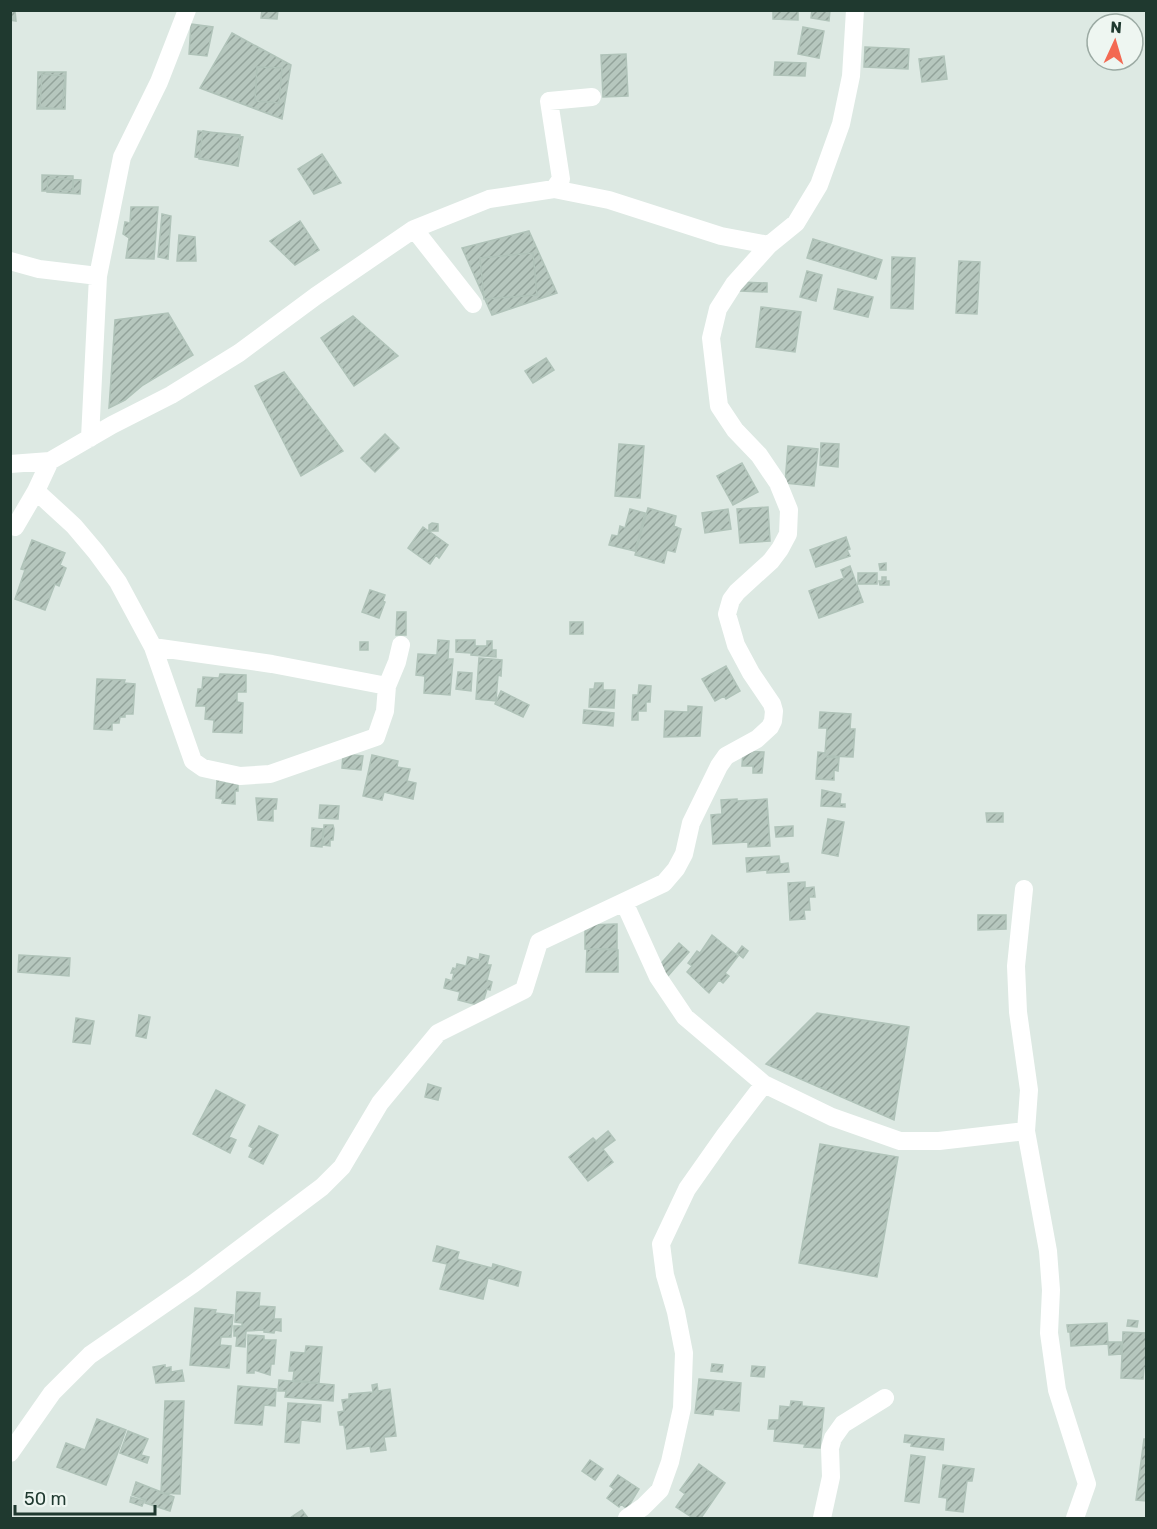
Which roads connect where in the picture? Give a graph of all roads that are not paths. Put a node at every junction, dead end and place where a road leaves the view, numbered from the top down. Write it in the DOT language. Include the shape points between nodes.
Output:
graph roads {
  1 [pos="187,10"];
  2 [pos="855,10"];
  3 [pos="592,97"];
  4 [pos="554,189"];
  5 [pos="414,229"];
  6 [pos="769,245"];
  7 [pos="10,261"];
  8 [pos="98,276"];
  9 [pos="473,304"];
  10 [pos="90,438"];
  11 [pos="50,461"];
  12 [pos="10,464"];
  13 [pos="36,491"];
  14 [pos="10,525"];
  15 [pos="401,645"];
  16 [pos="153,647"];
  17 [pos="387,686"];
  18 [pos="1024,889"];
  19 [pos="624,902"];
  20 [pos="764,1084"];
  21 [pos="1026,1131"];
  22 [pos="885,1398"];
  23 [pos="10,1454"];
  24 [pos="627,1518"];
  25 [pos="822,1518"];
  26 [pos="1076,1518"];
  1 -- 8 [label="street" via="159,82 122,157"];
  2 -- 6 [label="street" via="843,114 819,184 796,223"];
  3 -- 4 [label="street" via="549,101 561,179"];
  4 -- 5 [label="street" via="489,199"];
  4 -- 6 [label="street" via="609,200 721,236"];
  5 -- 9 [label="street"];
  5 -- 10 [label="street" via="239,353"];
  6 -- 19 [label="street" via="734,284 718,309 711,338 719,406 766,464 789,510 788,534 780,549 737,592 727,614 736,645 772,704 772,725 757,739 726,756 719,766 691,823 684,854 664,883"];
  7 -- 8 [label="street" via="39,269"];
  8 -- 10 [label="street"];
  10 -- 11 [label="street"];
  11 -- 12 [label="street"];
  11 -- 13 [label="street"];
  13 -- 14 [label="street" via="15,527"];
  13 -- 16 [label="street" via="96,552 118,582"];
  15 -- 17 [label="street"];
  16 -- 17 [label="street"];
  16 -- 17 [label="street" via="193,760 202,768 240,776 270,774 376,737 385,711"];
  18 -- 21 [label="street" via="1016,966 1029,1090"];
  19 -- 20 [label="street" via="658,977 685,1017"];
  19 -- 23 [label="street" via="539,942 524,990 438,1033 380,1103 342,1167 322,1187 90,1355 52,1392"];
  20 -- 21 [label="street" via="832,1117 900,1141 939,1141"];
  20 -- 24 [label="street" via="687,1189 662,1244 665,1275 684,1353 682,1408 660,1490"];
  21 -- 26 [label="street" via="1048,1251 1049,1333 1057,1390 1087,1484"];
  22 -- 25 [label="street" via="843,1425 833,1438 831,1477"];
}
